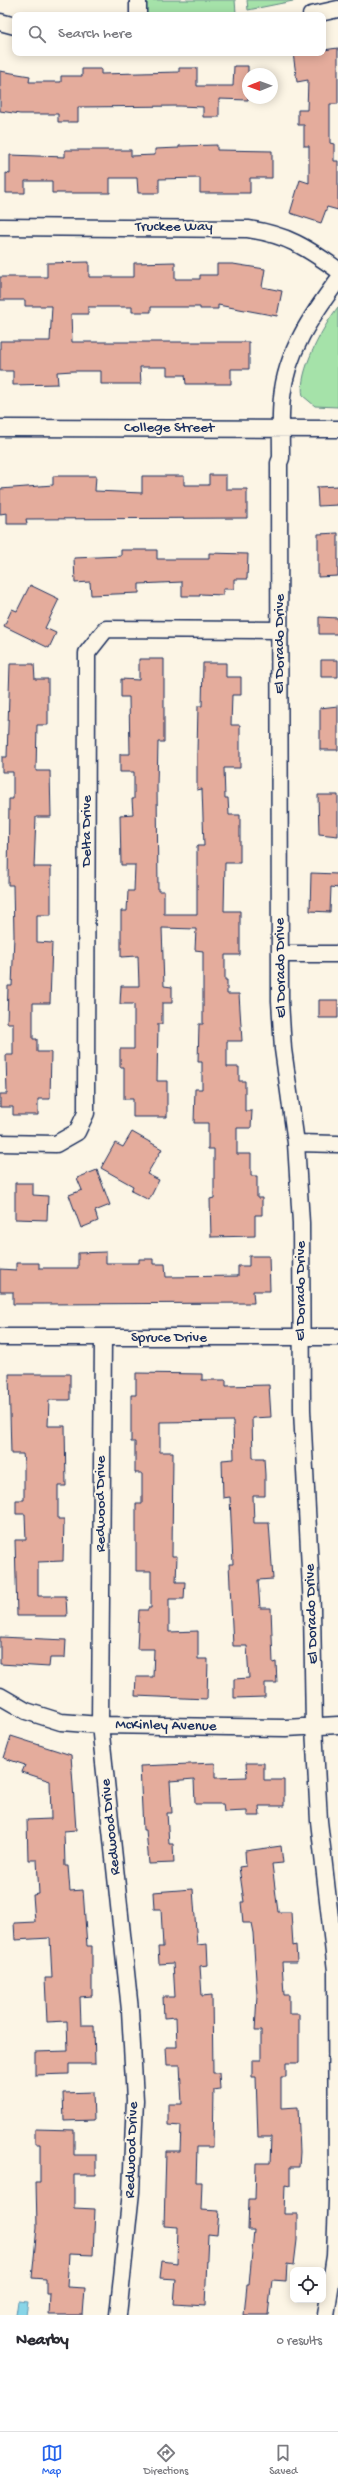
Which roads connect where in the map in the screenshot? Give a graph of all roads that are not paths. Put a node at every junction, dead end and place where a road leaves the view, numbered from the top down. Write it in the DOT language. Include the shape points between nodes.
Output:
graph roads {
  1 [pos="138,0"];
  2 [pos="338,9"];
  3 [pos="138,12"];
  4 [pos="324,12"];
  5 [pos="0,22"];
  6 [pos="12,25"];
  7 [pos="0,227"];
  8 [pos="338,270"];
  9 [pos="338,280"];
  10 [pos="0,428"];
  11 [pos="282,428"];
  12 [pos="338,429"];
  13 [pos="280,630"];
  14 [pos="280,954"];
  15 [pos="338,954"];
  16 [pos="0,1142"];
  17 [pos="296,1143"];
  18 [pos="338,1144"];
  19 [pos="0,1337"];
  20 [pos="338,1337"];
  21 [pos="102,1338"];
  22 [pos="301,1338"];
  23 [pos="0,1696"];
  24 [pos="100,1725"];
  25 [pos="338,1725"];
  26 [pos="314,1727"];
  27 [pos="118,2315"];
  28 [pos="326,2315"];
  1 -- 3 [label="street"];
  2 -- 4 [label="street"];
  5 -- 6 [label="street"];
  7 -- 8 [label="street, Truckee Way" via="264,231 299,243"];
  9 -- 11 [label="street, El Dorado Drive" via="314,313 288,365 282,396"];
  10 -- 11 [label="street, College Street"];
  11 -- 12 [label="street, College Street"];
  11 -- 13 [label="street, El Dorado Drive" via="279,464"];
  13 -- 14 [label="street, El Dorado Drive"];
  13 -- 16 [label="street, Delta Drive" via="106,629 87,654 86,1113 77,1132 56,1144"];
  14 -- 15 [label="street"];
  14 -- 17 [label="street, El Dorado Drive" via="282,1049"];
  17 -- 18 [label="street"];
  17 -- 22 [label="street, El Dorado Drive" via="301,1223"];
  19 -- 21 [label="street, Spruce Drive"];
  20 -- 22 [label="street, Spruce Drive"];
  21 -- 22 [label="street, Spruce Drive"];
  21 -- 24 [label="street, Redwood Drive"];
  22 -- 26 [label="street, El Dorado Drive"];
  23 -- 24 [label="street, McKinley Avenue" via="33,1713 61,1722"];
  24 -- 26 [label="street, McKinley Avenue"];
  24 -- 27 [label="street, Redwood Drive" via="130,2010 135,2100 131,2192"];
  25 -- 26 [label="street, McKinley Avenue"];
  26 -- 28 [label="street, El Dorado Drive" via="319,1820 336,1971 337,2207 335,2256"];
}
